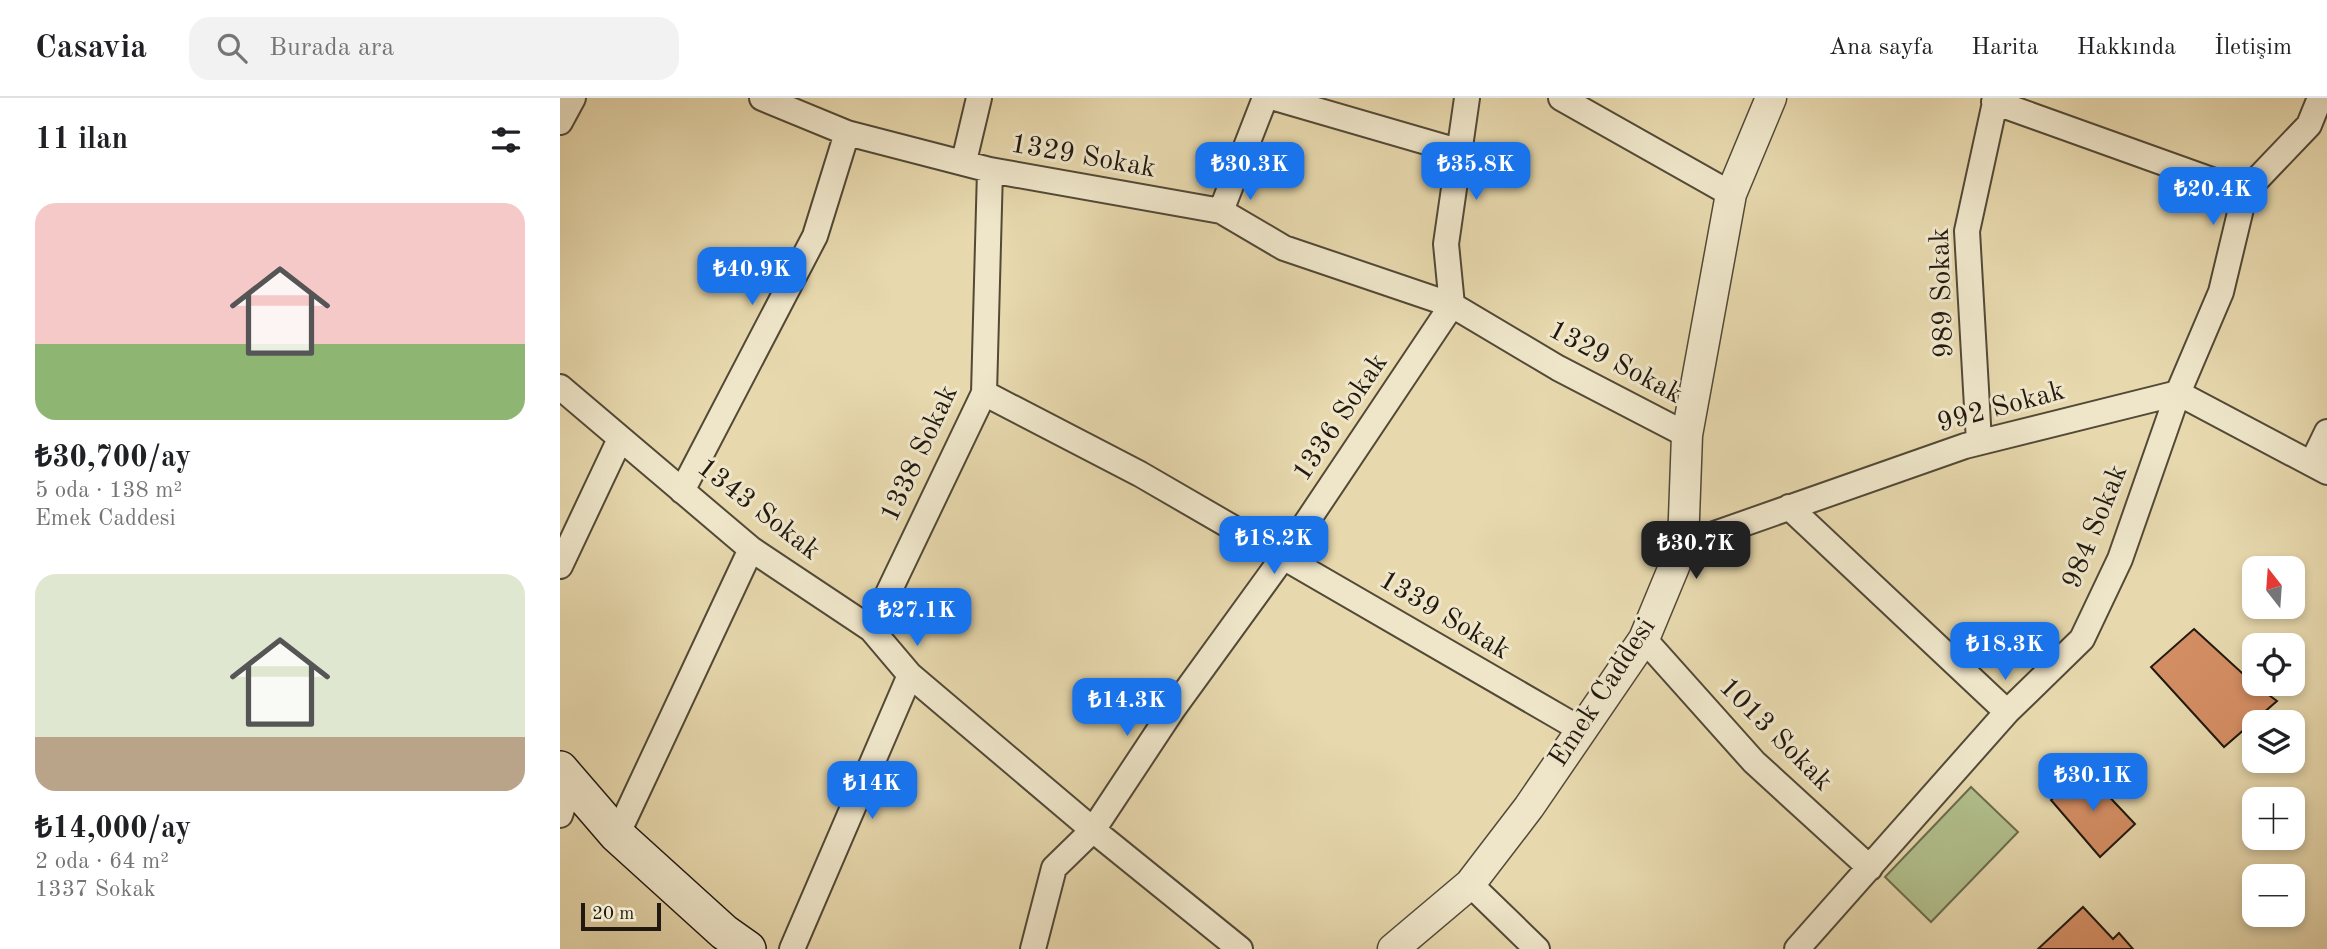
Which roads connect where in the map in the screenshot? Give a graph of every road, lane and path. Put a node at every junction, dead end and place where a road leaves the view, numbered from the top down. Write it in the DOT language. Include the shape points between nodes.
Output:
graph roads {
  1 [pos="573,98"];
  2 [pos="762,98"];
  3 [pos="979,98"];
  4 [pos="1265,98"];
  5 [pos="1275,98"];
  6 [pos="1467,98"];
  7 [pos="1561,98"];
  8 [pos="1771,98"];
  9 [pos="2320,98"];
  10 [pos="1995,100"];
  11 [pos="560,122"];
  12 [pos="2318,132"];
  13 [pos="847,133"];
  14 [pos="1461,152"];
  15 [pos="964,161"];
  16 [pos="990,170"];
  17 [pos="2245,192"];
  18 [pos="1731,194"];
  19 [pos="1221,211"];
  20 [pos="1452,306"];
  21 [pos="560,387"];
  22 [pos="984,393"];
  23 [pos="2178,393"];
  24 [pos="2327,432"];
  25 [pos="1688,435"];
  26 [pos="620,439"];
  27 [pos="1979,442"];
  28 [pos="2319,467"];
  29 [pos="682,491"];
  30 [pos="1788,508"];
  31 [pos="1684,545"];
  32 [pos="751,549"];
  33 [pos="1284,556"];
  34 [pos="560,566"];
  35 [pos="871,629"];
  36 [pos="1644,639"];
  37 [pos="910,675"];
  38 [pos="2007,712"];
  39 [pos="1580,729"];
  40 [pos="566,774"];
  41 [pos="560,815"];
  42 [pos="1093,830"];
  43 [pos="618,835"];
  44 [pos="1870,868"];
  45 [pos="1470,884"];
  46 [pos="729,943"];
  47 [pos="792,949"];
  48 [pos="1033,949"];
  49 [pos="1240,949"];
  50 [pos="1393,949"];
  51 [pos="1537,949"];
  52 [pos="1797,949"];
  1 -- 11 [label="street"];
  2 -- 13 [label="street, 1329 Sokak"];
  3 -- 15 [label="street"];
  4 -- 19 [label="street"];
  5 -- 14 [label="street"];
  6 -- 14 [label="street"];
  7 -- 18 [label="street"];
  8 -- 18 [label="street, Emek Caddesi"];
  9 -- 12 [label="street"];
  10 -- 17 [label="street"];
  10 -- 27 [label="street, 989 Sokak" via="1967,231"];
  12 -- 17 [label="street"];
  13 -- 15 [label="street, 1329 Sokak"];
  13 -- 29 [label="street" via="815,236"];
  14 -- 20 [label="street" via="1446,244"];
  15 -- 16 [label="street, 1329 Sokak"];
  16 -- 19 [label="street, 1329 Sokak"];
  16 -- 22 [label="street, 1338 Sokak"];
  17 -- 23 [label="street, 984 Sokak" via="2221,292"];
  18 -- 25 [label="street, Emek Caddesi"];
  19 -- 20 [label="street, 1329 Sokak" via="1284,248"];
  20 -- 25 [label="street, 1329 Sokak" via="1558,368"];
  20 -- 33 [label="street, 1336 Sokak"];
  21 -- 26 [label="street, 1343 Sokak"];
  22 -- 33 [label="street, 1339 Sokak"];
  22 -- 35 [label="street, 1338 Sokak"];
  23 -- 27 [label="street, 992 Sokak"];
  23 -- 28 [label="street"];
  23 -- 38 [label="street, 984 Sokak" via="2120,559 2082,639"];
  24 -- 28 [label="street"];
  25 -- 31 [label="street, Emek Caddesi"];
  26 -- 29 [label="street, 1343 Sokak"];
  26 -- 34 [label="street"];
  27 -- 30 [label="street, 992 Sokak"];
  29 -- 32 [label="street, 1343 Sokak"];
  30 -- 31 [label="street, 992 Sokak"];
  30 -- 38 [label="street"];
  31 -- 36 [label="street, Emek Caddesi"];
  32 -- 35 [label="street, 1343 Sokak"];
  32 -- 43 [label="street"];
  33 -- 39 [label="street, 1339 Sokak"];
  33 -- 42 [label="street, 1336 Sokak"];
  35 -- 37 [label="street, 1343 Sokak"];
  36 -- 39 [label="street, Emek Caddesi"];
  36 -- 44 [label="street, 1013 Sokak" via="1754,762"];
  37 -- 42 [label="street, 1343 Sokak"];
  37 -- 47 [label="street"];
  38 -- 44 [label="street, 984 Sokak"];
  39 -- 45 [label="street, Emek Caddesi" via="1529,807"];
  40 -- 41 [label="street"];
  40 -- 43 [label="main road"];
  42 -- 48 [label="street, 1336 Sokak" via="1054,868"];
  42 -- 49 [label="street, 1343 Sokak"];
  43 -- 46 [label="main road"];
  44 -- 52 [label="street, 984 Sokak"];
  45 -- 50 [label="street, Emek Caddesi"];
  45 -- 51 [label="street"];
}
